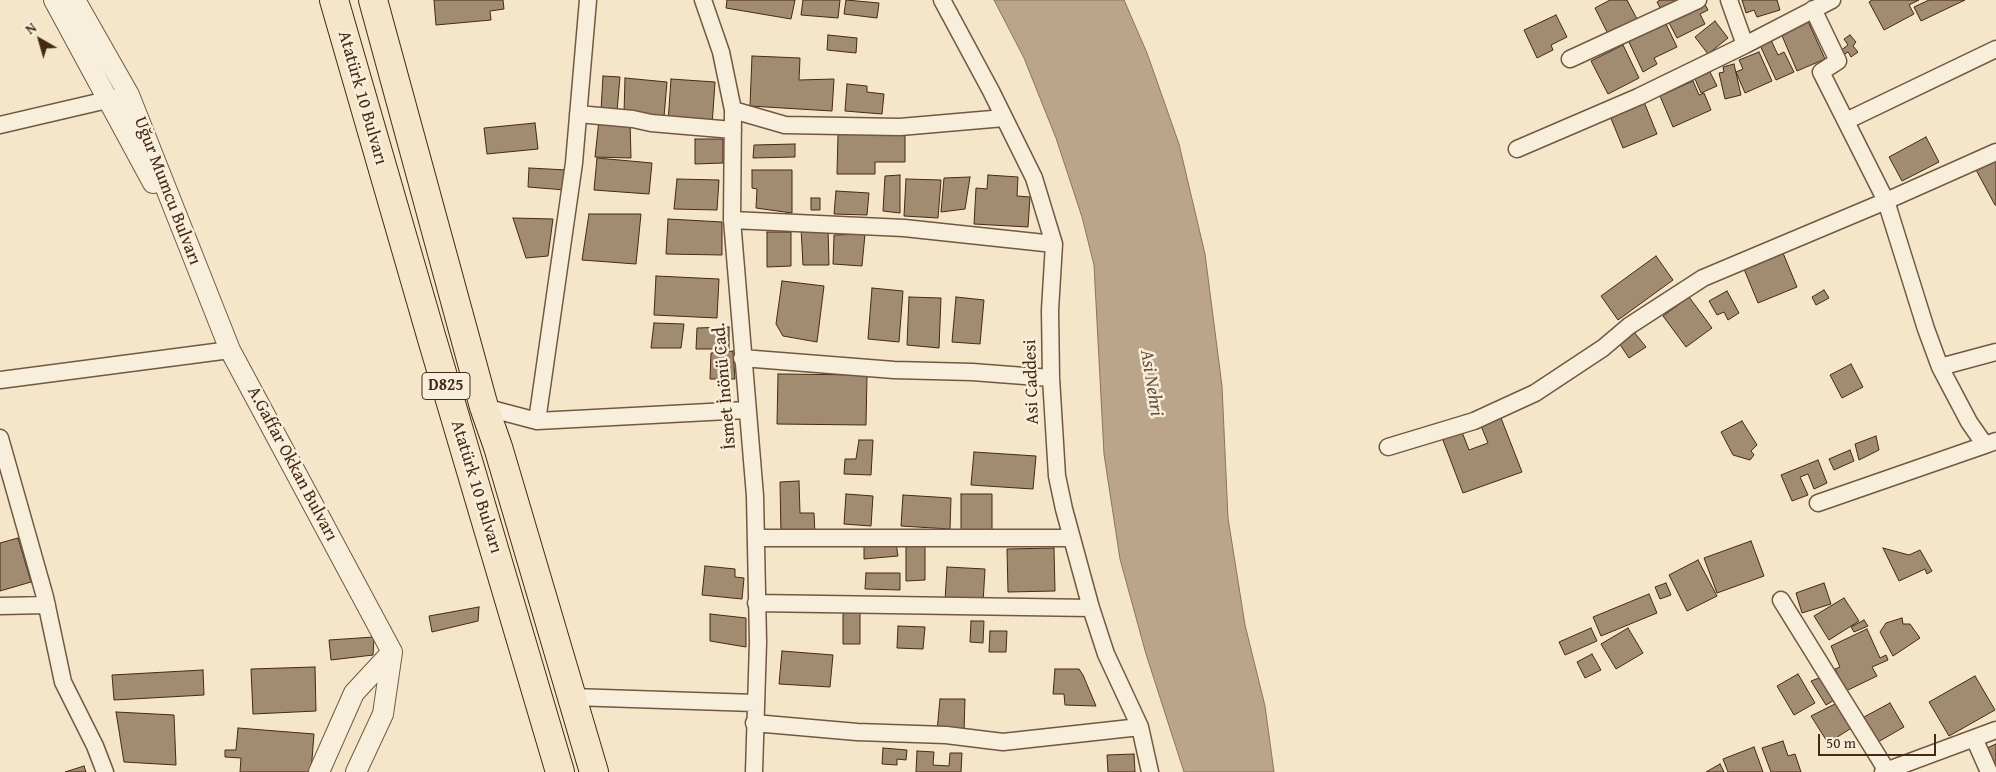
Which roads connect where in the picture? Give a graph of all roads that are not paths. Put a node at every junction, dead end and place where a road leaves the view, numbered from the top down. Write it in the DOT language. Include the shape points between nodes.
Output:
graph roads {
  1 [pos="54,0"];
  2 [pos="75,0"];
  3 [pos="334,0"];
  4 [pos="588,0"];
  5 [pos="703,0"];
  6 [pos="942,0"];
  7 [pos="1698,0"];
  8 [pos="1729,0"];
  9 [pos="1832,0"];
  10 [pos="374,1"];
  11 [pos="1813,9"];
  12 [pos="1745,45"];
  13 [pos="1996,49"];
  14 [pos="1570,59"];
  15 [pos="129,95"];
  16 [pos="107,100"];
  17 [pos="733,110"];
  18 [pos="578,114"];
  19 [pos="1004,118"];
  20 [pos="1846,121"];
  21 [pos="0,125"];
  22 [pos="733,130"];
  23 [pos="1517,149"];
  24 [pos="1996,152"];
  25 [pos="1886,201"];
  26 [pos="732,220"];
  27 [pos="1054,244"];
  28 [pos="200,273"];
  29 [pos="230,350"];
  30 [pos="1996,352"];
  31 [pos="742,358"];
  32 [pos="1940,367"];
  33 [pos="1051,378"];
  34 [pos="0,380"];
  35 [pos="484,407"];
  36 [pos="747,410"];
  37 [pos="537,421"];
  38 [pos="0,438"];
  39 [pos="1990,443"];
  40 [pos="1388,447"];
  41 [pos="1818,503"];
  42 [pos="756,538"];
  43 [pos="1072,538"];
  44 [pos="1781,600"];
  45 [pos="756,603"];
  46 [pos="0,606"];
  47 [pos="47,606"];
  48 [pos="1091,608"];
  49 [pos="392,652"];
  50 [pos="572,697"];
  51 [pos="755,703"];
  52 [pos="754,723"];
  53 [pos="1140,727"];
  54 [pos="1996,730"];
  55 [pos="1974,738"];
  56 [pos="1920,766"];
  57 [pos="1885,771"];
  58 [pos="105,772"];
  59 [pos="319,772"];
  60 [pos="356,772"];
  61 [pos="560,772"];
  62 [pos="594,772"];
  63 [pos="754,772"];
  64 [pos="1150,772"];
  65 [pos="1989,772"];
  1 -- 16 [label="street, Uğur Mumcu Bulvarı"];
  2 -- 15 [label="street, Uğur Mumcu Bulvarı"];
  3 -- 61 [label="highway, Atatürk 10 Bulvarı / D825"];
  4 -- 18 [label="street"];
  5 -- 17 [label="street, İsmet İnönü Cad." via="721,52"];
  6 -- 19 [label="street, Asi Caddesi"];
  7 -- 14 [label="street"];
  8 -- 12 [label="street"];
  9 -- 11 [label="street"];
  10 -- 35 [label="highway, Atatürk 10 Bulvarı / D825"];
  11 -- 12 [label="street"];
  11 -- 20 [label="street" via="1838,62 1821,72"];
  12 -- 23 [label="street" via="1638,97"];
  13 -- 20 [label="street"];
  15 -- 16 [label="street"];
  15 -- 28 [label="street, Uğur Mumcu Bulvarı"];
  16 -- 21 [label="street"];
  16 -- 28 [label="street, Uğur Mumcu Bulvarı"];
  17 -- 19 [label="street" via="785,125 900,127"];
  17 -- 22 [label="street, İsmet İnönü Cad."];
  18 -- 22 [label="street"];
  18 -- 37 [label="street" via="574,163"];
  19 -- 27 [label="street, Asi Caddesi" via="1034,178"];
  20 -- 25 [label="street"];
  22 -- 26 [label="street, İsmet İnönü Cad."];
  24 -- 25 [label="street"];
  25 -- 32 [label="street"];
  25 -- 40 [label="street" via="1703,278 1534,393 1474,421"];
  26 -- 27 [label="street" via="904,228"];
  26 -- 31 [label="street, İsmet İnönü Cad."];
  27 -- 33 [label="street, Asi Caddesi" via="1050,310"];
  28 -- 29 [label="street, A.Gaffar Okkan Bulvarı"];
  29 -- 34 [label="street"];
  29 -- 49 [label="street, A.Gaffar Okkan Bulvarı"];
  30 -- 32 [label="street"];
  31 -- 33 [label="street"];
  31 -- 36 [label="street, İsmet İnönü Cad."];
  32 -- 39 [label="street" via="1970,422"];
  33 -- 43 [label="street, Asi Caddesi" via="1057,476"];
  35 -- 37 [label="street"];
  35 -- 50 [label="highway, Atatürk 10 Bulvarı / D825"];
  36 -- 37 [label="street"];
  36 -- 42 [label="street, İsmet İnönü Cad."];
  38 -- 47 [label="street"];
  39 -- 41 [label="street"];
  42 -- 43 [label="street"];
  42 -- 45 [label="street, İsmet İnönü Cad."];
  43 -- 48 [label="street, Asi Caddesi"];
  44 -- 57 [label="street"];
  45 -- 48 [label="street"];
  45 -- 51 [label="street, İsmet İnönü Cad."];
  46 -- 47 [label="street"];
  47 -- 58 [label="street" via="63,682"];
  48 -- 53 [label="street, Asi Caddesi" via="1106,654"];
  49 -- 59 [label="street" via="354,693"];
  49 -- 60 [label="street" via="383,714"];
  50 -- 51 [label="street"];
  50 -- 62 [label="highway, Atatürk 10 Bulvarı / D825"];
  51 -- 52 [label="street, İsmet İnönü Cad."];
  52 -- 53 [label="street" via="857,732 946,734 1003,742"];
  52 -- 63 [label="street, İsmet İnönü Cad."];
  53 -- 64 [label="street, Asi Caddesi"];
  54 -- 55 [label="street"];
  55 -- 56 [label="street"];
  55 -- 65 [label="street"];
  56 -- 57 [label="street"];
}
